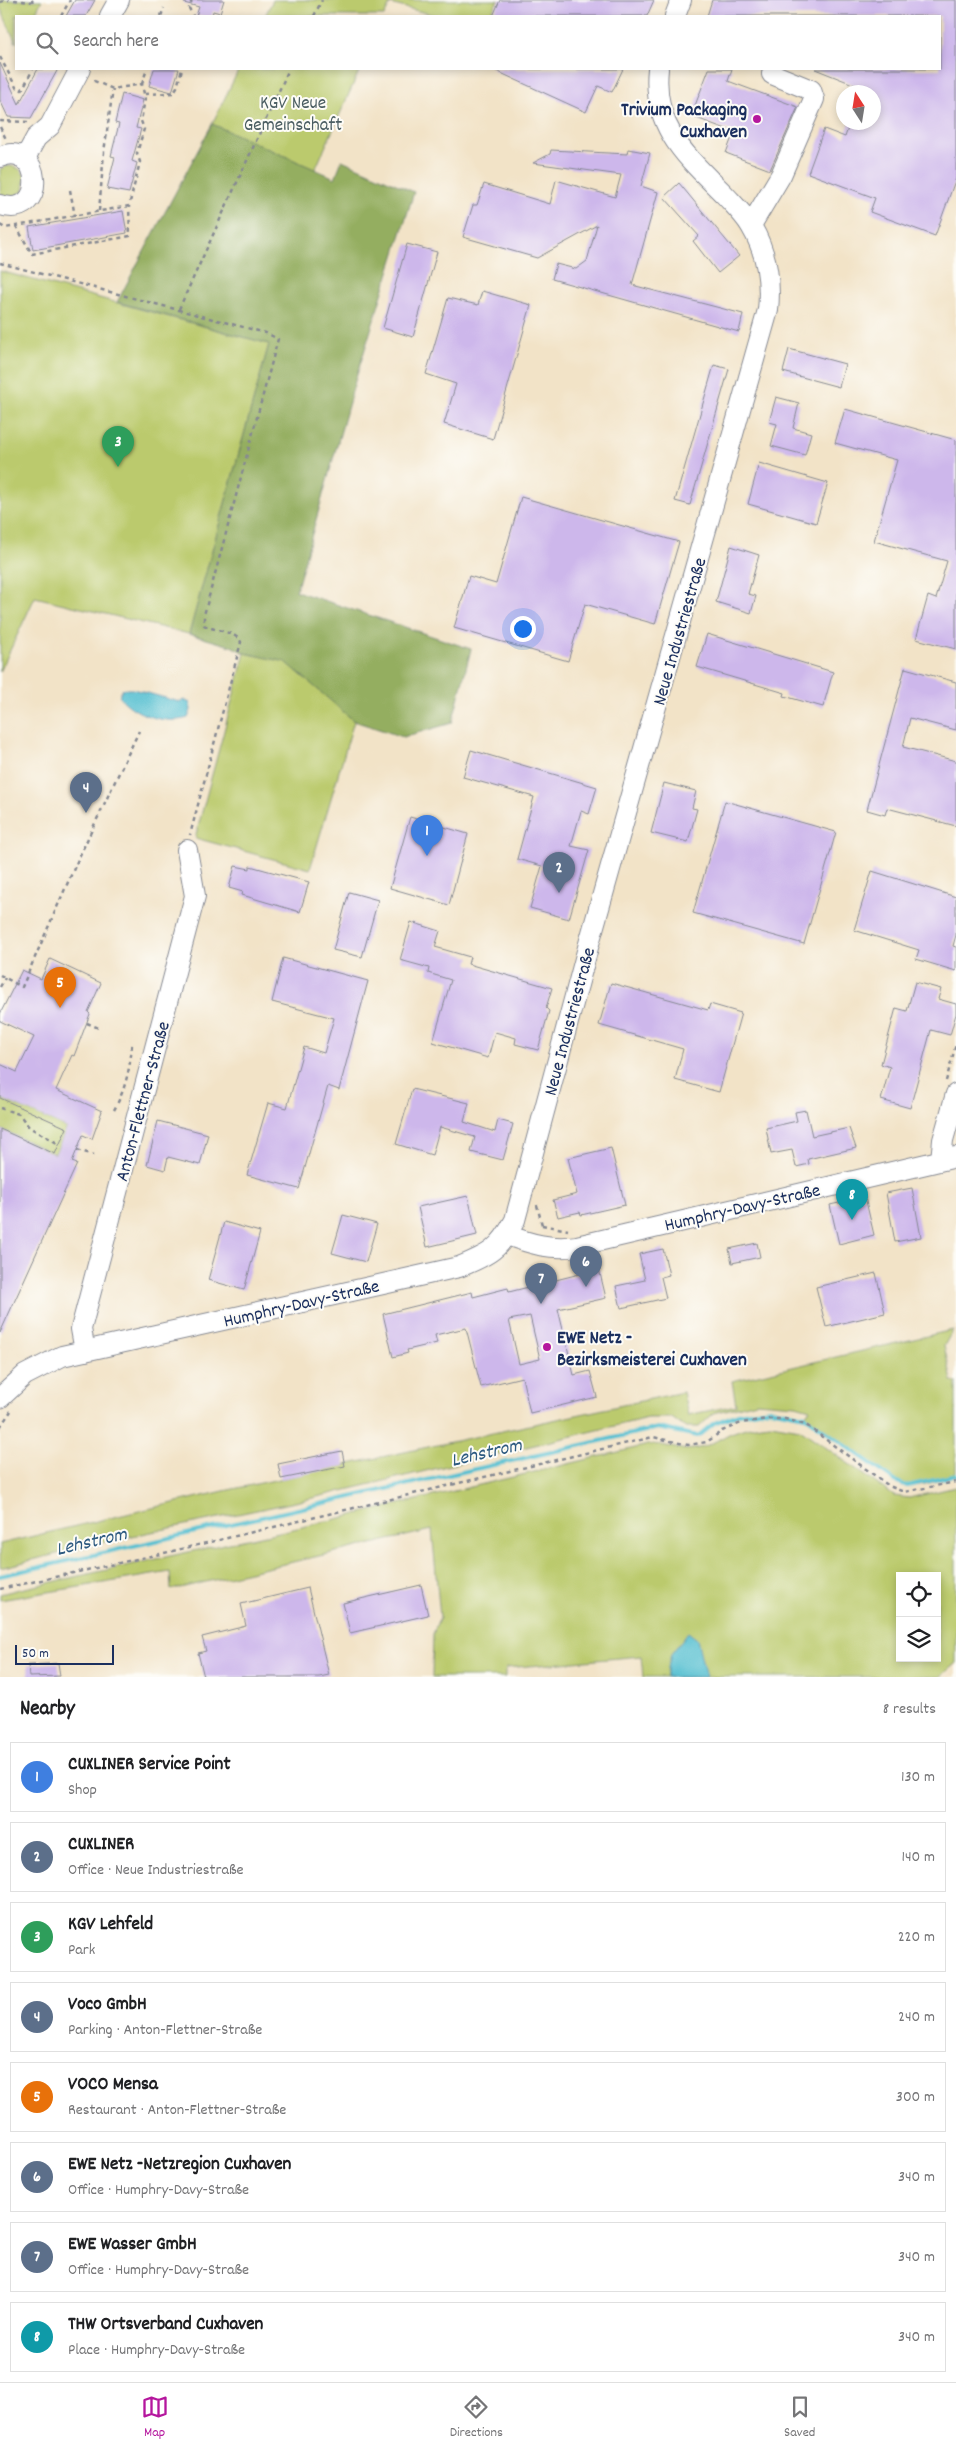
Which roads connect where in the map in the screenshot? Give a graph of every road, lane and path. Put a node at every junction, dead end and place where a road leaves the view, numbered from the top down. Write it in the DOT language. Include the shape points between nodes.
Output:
graph roads {
  1 [pos="9,0"];
  2 [pos="14,0"];
  3 [pos="34,0"];
  4 [pos="70,0"];
  5 [pos="119,0"];
  6 [pos="192,0"];
  7 [pos="322,0"];
  8 [pos="681,0"];
  9 [pos="0,2"];
  10 [pos="164,8"];
  11 [pos="62,15"];
  12 [pos="111,15"];
  13 [pos="161,15"];
  14 [pos="192,15"];
  15 [pos="314,15"];
  16 [pos="675,15"];
  17 [pos="0,56"];
  18 [pos="32,70"];
  19 [pos="147,70"];
  20 [pos="182,70"];
  21 [pos="289,70"];
  22 [pos="658,70"];
  23 [pos="88,74"];
  24 [pos="772,74"];
  25 [pos="142,84"];
  26 [pos="86,88"];
  27 [pos="113,89"];
  28 [pos="145,94"];
  29 [pos="0,121"];
  30 [pos="44,124"];
  31 [pos="12,157"];
  32 [pos="70,190"];
  33 [pos="1,206"];
  34 [pos="129,206"];
  35 [pos="100,211"];
  36 [pos="75,216"];
  37 [pos="0,225"];
  38 [pos="751,225"];
  39 [pos="16,226"];
  40 [pos="0,263"];
  41 [pos="179,309"];
  42 [pos="139,731"];
  43 [pos="188,844"];
  44 [pos="0,976"];
  45 [pos="5,978"];
  46 [pos="0,987"];
  47 [pos="86,1023"];
  48 [pos="102,1029"];
  49 [pos="132,1043"];
  50 [pos="956,1044"];
  51 [pos="950,1092"];
  52 [pos="0,1108"];
  53 [pos="114,1110"];
  54 [pos="59,1144"];
  55 [pos="77,1150"];
  56 [pos="94,1155"];
  57 [pos="948,1159"];
  58 [pos="536,1203"];
  59 [pos="511,1227"];
  60 [pos="579,1236"];
  61 [pos="84,1351"];
  62 [pos="0,1398"];
  63 [pos="0,1407"];
  64 [pos="956,1482"];
  65 [pos="0,1589"];
  1 -- 9 [label="path"];
  2 -- 3 [label="path"];
  4 -- 11 [label="path"];
  5 -- 12 [label="street"];
  6 -- 14 [label="path" via="189,8"];
  7 -- 15 [label="path"];
  8 -- 16 [label="street"];
  10 -- 13 [label="path"];
  17 -- 18 [label="path" via="16,89 22,90"];
  19 -- 25 [label="path"];
  20 -- 28 [label="path" via="173,93"];
  21 -- 41 [label="path"];
  22 -- 38 [label="street, Neue Industriestraße" via="658,104 669,132 688,158"];
  23 -- 26 [label="path"];
  23 -- 27 [label="path"];
  23 -- 30 [label="street"];
  24 -- 38 [label="street" via="812,90 814,99 781,175"];
  25 -- 27 [label="path"];
  25 -- 28 [label="path"];
  27 -- 35 [label="path"];
  28 -- 34 [label="path" via="141,120 144,129 137,153 140,162"];
  29 -- 30 [label="path"];
  30 -- 31 [label="street" via="49,142"];
  31 -- 33 [label="street" via="36,183 28,200 11,207"];
  32 -- 36 [label="path"];
  34 -- 35 [label="path"];
  34 -- 39 [label="path" via="130,236 32,254"];
  35 -- 36 [label="path"];
  36 -- 39 [label="path"];
  37 -- 39 [label="path" via="5,228"];
  38 -- 59 [label="street, Neue Industriestraße" via="769,278 766,323"];
  40 -- 41 [label="path"];
  41 -- 43 [label="path" via="278,339 204,615 204,624 239,638 240,646"];
  42 -- 45 [label="path" via="22,987"];
  43 -- 61 [label="street, Anton-Flettner-Straße" via="194,896 81,1329"];
  44 -- 45 [label="path"];
  45 -- 46 [label="path"];
  47 -- 48 [label="path"];
  49 -- 53 [label="path" via="122,1092"];
  50 -- 51 [label="path"];
  51 -- 57 [label="street" via="943,1140"];
  52 -- 54 [label="path" via="19,1114 29,1127"];
  55 -- 56 [label="path"];
  57 -- 60 [label="street, Humphry-Davy-Straße"];
  58 -- 60 [label="path" via="542,1225"];
  59 -- 60 [label="street, Humphry-Davy-Straße" via="555,1238"];
  59 -- 61 [label="street, Humphry-Davy-Straße" via="496,1249 459,1267"];
  61 -- 62 [label="street, Humphry-Davy-Straße" via="43,1364 26,1374"];
  61 -- 63 [label="street, Humphry-Davy-Straße" via="29,1380"];
  64 -- 65 [label="path" via="904,1492 889,1486 806,1425 785,1419 767,1419 741,1423 707,1442 688,1445 653,1437"];
}
